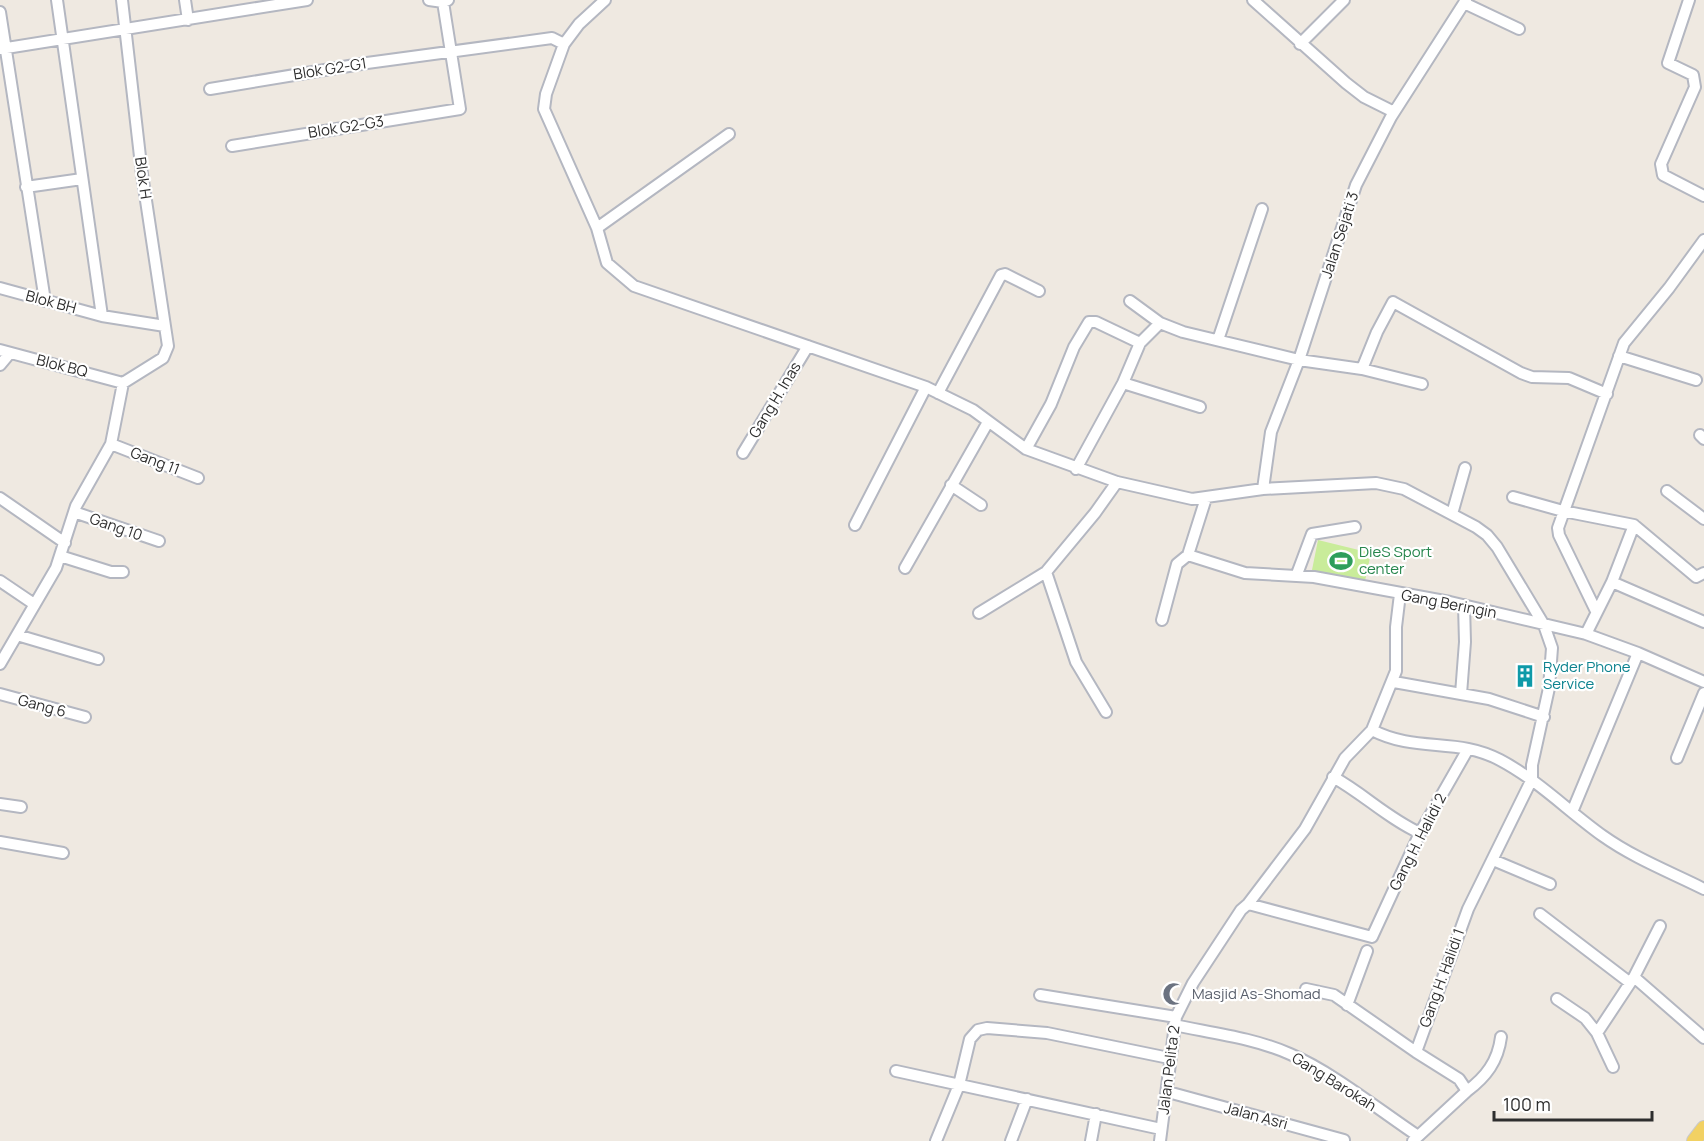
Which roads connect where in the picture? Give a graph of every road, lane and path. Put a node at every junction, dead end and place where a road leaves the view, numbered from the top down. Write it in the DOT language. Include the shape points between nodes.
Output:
graph roads {
  1 [pos="57,0"];
  2 [pos="122,0"];
  3 [pos="184,0"];
  4 [pos="305,0"];
  5 [pos="429,0"];
  6 [pos="605,0"];
  7 [pos="1253,0"];
  8 [pos="1344,0"];
  9 [pos="1689,0"];
  10 [pos="446,1"];
  11 [pos="1465,2"];
  12 [pos="248,5"];
  13 [pos="0,12"];
  14 [pos="188,20"];
  15 [pos="1519,29"];
  16 [pos="126,30"];
  17 [pos="64,39"];
  18 [pos="564,44"];
  19 [pos="1299,44"];
  20 [pos="3,48"];
  21 [pos="452,51"];
  22 [pos="210,89"];
  23 [pos="1394,112"];
  24 [pos="729,134"];
  25 [pos="232,146"];
  26 [pos="82,179"];
  27 [pos="26,186"];
  28 [pos="1704,196"];
  29 [pos="1262,209"];
  30 [pos="597,228"];
  31 [pos="1704,240"];
  32 [pos="0,288"];
  33 [pos="1039,291"];
  34 [pos="45,301"];
  35 [pos="1130,301"];
  36 [pos="102,316"];
  37 [pos="1160,323"];
  38 [pos="165,326"];
  39 [pos="1218,340"];
  40 [pos="1140,343"];
  41 [pos="808,346"];
  42 [pos="5,351"];
  43 [pos="1619,356"];
  44 [pos="1299,360"];
  45 [pos="0,365"];
  46 [pos="1362,369"];
  47 [pos="1696,380"];
  48 [pos="123,383"];
  49 [pos="1123,383"];
  50 [pos="1422,384"];
  51 [pos="926,387"];
  52 [pos="938,393"];
  53 [pos="1607,394"];
  54 [pos="1200,407"];
  55 [pos="988,422"];
  56 [pos="111,444"];
  57 [pos="1026,449"];
  58 [pos="743,453"];
  59 [pos="1465,468"];
  60 [pos="1076,469"];
  61 [pos="198,478"];
  62 [pos="1117,482"];
  63 [pos="951,485"];
  64 [pos="1263,489"];
  65 [pos="1667,491"];
  66 [pos="1513,497"];
  67 [pos="0,498"];
  68 [pos="1206,498"];
  69 [pos="981,505"];
  70 [pos="1563,511"];
  71 [pos="74,512"];
  72 [pos="1452,514"];
  73 [pos="1704,519"];
  74 [pos="855,525"];
  75 [pos="1635,525"];
  76 [pos="1355,527"];
  77 [pos="159,541"];
  78 [pos="65,543"];
  79 [pos="1188,555"];
  80 [pos="60,556"];
  81 [pos="905,568"];
  82 [pos="123,572"];
  83 [pos="1046,572"];
  84 [pos="1704,573"];
  85 [pos="1297,574"];
  86 [pos="0,580"];
  87 [pos="1612,582"];
  88 [pos="1400,594"];
  89 [pos="34,604"];
  90 [pos="1464,605"];
  91 [pos="1596,611"];
  92 [pos="979,613"];
  93 [pos="1162,620"];
  94 [pos="1704,622"];
  95 [pos="1544,625"];
  96 [pos="1586,634"];
  97 [pos="17,635"];
  98 [pos="1638,653"];
  99 [pos="98,659"];
  100 [pos="0,664"];
  101 [pos="1394,682"];
  102 [pos="1704,682"];
  103 [pos="1704,693"];
  104 [pos="0,694"];
  105 [pos="1461,694"];
  106 [pos="1106,712"];
  107 [pos="85,717"];
  108 [pos="1544,717"];
  109 [pos="1372,730"];
  110 [pos="1468,749"];
  111 [pos="1677,758"];
  112 [pos="1333,777"];
  113 [pos="1532,779"];
  114 [pos="0,804"];
  115 [pos="21,807"];
  116 [pos="1572,812"];
  117 [pos="1420,833"];
  118 [pos="0,842"];
  119 [pos="63,853"];
  120 [pos="1493,860"];
  121 [pos="1550,884"];
  122 [pos="1704,889"];
  123 [pos="1244,907"];
  124 [pos="1540,914"];
  125 [pos="1660,926"];
  126 [pos="1367,951"];
  127 [pos="1631,980"];
  128 [pos="1306,989"];
  129 [pos="1040,995"];
  130 [pos="1557,999"];
  131 [pos="1347,1005"];
  132 [pos="1175,1021"];
  133 [pos="1597,1033"];
  134 [pos="1501,1037"];
  135 [pos="1704,1038"];
  136 [pos="1416,1052"];
  137 [pos="1169,1058"];
  138 [pos="1613,1067"];
  139 [pos="897,1071"];
  140 [pos="958,1085"];
  141 [pos="1467,1091"];
  142 [pos="1168,1092"];
  143 [pos="1027,1099"];
  144 [pos="1096,1114"];
  145 [pos="1704,1128"];
  146 [pos="1161,1129"];
  147 [pos="1416,1139"];
  148 [pos="1344,1140"];
  149 [pos="936,1141"];
  150 [pos="1011,1141"];
  151 [pos="1091,1141"];
  152 [pos="1160,1141"];
  153 [pos="1694,1141"];
  1 -- 17 [label="street"];
  2 -- 16 [label="street, Blok H"];
  3 -- 14 [label="street"];
  4 -- 12 [label="street"];
  5 -- 10 [label="street"];
  6 -- 18 [label="street, Gang H. Halidi 1"];
  7 -- 19 [label="street"];
  8 -- 19 [label="street"];
  9 -- 28 [label="street" via="1668,63 1693,75 1695,87 1661,164 1663,174"];
  10 -- 21 [label="street"];
  11 -- 15 [label="street"];
  11 -- 23 [label="street, Jalan Sejati 3"];
  12 -- 14 [label="street"];
  13 -- 20 [label="street"];
  14 -- 16 [label="street"];
  16 -- 17 [label="street"];
  16 -- 38 [label="street, Blok H"];
  17 -- 20 [label="street"];
  17 -- 26 [label="street"];
  18 -- 21 [label="street, Blok G2-G1" via="552,38"];
  18 -- 30 [label="street, Gang H. Halidi 1" via="544,109"];
  19 -- 23 [label="street" via="1364,97"];
  20 -- 27 [label="street"];
  21 -- 22 [label="street, Blok G2-G1"];
  21 -- 25 [label="street, Blok G2-G3" via="460,109"];
  23 -- 44 [label="street, Jalan Sejati 3" via="1356,185"];
  24 -- 30 [label="street"];
  26 -- 27 [label="street"];
  26 -- 36 [label="street"];
  27 -- 34 [label="street"];
  29 -- 39 [label="street"];
  30 -- 41 [label="street, Gang H. Halidi 1" via="607,263 634,286"];
  31 -- 43 [label="street" via="1628,336"];
  32 -- 34 [label="street, Blok BH"];
  33 -- 52 [label="street" via="1001,275"];
  34 -- 36 [label="street, Blok BH"];
  35 -- 37 [label="street"];
  36 -- 38 [label="street, Blok BH"];
  37 -- 39 [label="street"];
  37 -- 40 [label="street"];
  38 -- 48 [label="street, Blok H" via="165,356"];
  39 -- 44 [label="street"];
  40 -- 49 [label="street"];
  40 -- 57 [label="street" via="1089,322"];
  41 -- 51 [label="street, Gang H. Halidi 1"];
  41 -- 58 [label="street, Gang H. Inas"];
  42 -- 45 [label="street"];
  42 -- 48 [label="street, Blok BQ"];
  43 -- 47 [label="street"];
  43 -- 53 [label="street"];
  44 -- 46 [label="street"];
  44 -- 64 [label="street, Jalan Sejati 3" via="1271,432"];
  46 -- 50 [label="street"];
  46 -- 53 [label="street" via="1393,302 1527,375 1569,378"];
  48 -- 56 [label="street"];
  49 -- 54 [label="street"];
  49 -- 60 [label="street"];
  51 -- 52 [label="street, Gang H. Halidi 1"];
  51 -- 74 [label="street"];
  52 -- 55 [label="street, Gang H. Halidi 1"];
  53 -- 70 [label="street"];
  55 -- 57 [label="street, Gang H. Halidi 1"];
  55 -- 63 [label="street"];
  56 -- 61 [label="street, Gang 11"];
  56 -- 71 [label="street"];
  57 -- 60 [label="street, Gang H. Halidi 1"];
  59 -- 72 [label="street"];
  60 -- 62 [label="street, Gang H. Halidi 1"];
  62 -- 68 [label="street, Gang H. Halidi 1" via="1174,497"];
  62 -- 83 [label="street"];
  63 -- 69 [label="street"];
  63 -- 81 [label="street"];
  64 -- 68 [label="street, Gang H. Halidi 1"];
  64 -- 72 [label="street, Gang H. Halidi 1" via="1376,483 1404,489"];
  65 -- 73 [label="street"];
  66 -- 70 [label="street"];
  67 -- 78 [label="street"];
  68 -- 79 [label="street"];
  70 -- 75 [label="street"];
  70 -- 91 [label="street" via="1559,535"];
  71 -- 77 [label="street, Gang 10"];
  71 -- 78 [label="street"];
  72 -- 95 [label="street, Gang H. Halidi 1" via="1487,535"];
  75 -- 84 [label="street" via="1696,577"];
  75 -- 87 [label="street"];
  76 -- 85 [label="street" via="1312,534"];
  78 -- 80 [label="street"];
  79 -- 85 [label="street, Gang Beringin" via="1245,573"];
  79 -- 93 [label="street" via="1177,564"];
  80 -- 82 [label="street"];
  80 -- 89 [label="street"];
  83 -- 92 [label="street"];
  83 -- 106 [label="street" via="1076,662"];
  85 -- 88 [label="street, Gang Beringin"];
  86 -- 89 [label="street"];
  87 -- 91 [label="street"];
  87 -- 94 [label="street"];
  88 -- 90 [label="street, Gang Beringin"];
  88 -- 101 [label="street"];
  89 -- 97 [label="street"];
  90 -- 95 [label="street, Gang Beringin"];
  90 -- 105 [label="street"];
  91 -- 96 [label="street"];
  95 -- 96 [label="street, Gang Beringin"];
  95 -- 108 [label="street, Gang H. Halidi 1" via="1552,660"];
  96 -- 98 [label="street, Gang Beringin"];
  97 -- 99 [label="street"];
  97 -- 100 [label="street"];
  98 -- 102 [label="street, Gang Beringin"];
  98 -- 116 [label="street"];
  101 -- 105 [label="street"];
  101 -- 109 [label="street, Jalan Pelita 2"];
  103 -- 111 [label="street"];
  104 -- 107 [label="street, Gang 6"];
  105 -- 108 [label="street"];
  108 -- 113 [label="street, Gang H. Halidi 1"];
  109 -- 110 [label="street" via="1406,744 1444,744"];
  109 -- 112 [label="street, Jalan Pelita 2"];
  110 -- 113 [label="street" via="1498,759"];
  110 -- 117 [label="street, Gang H. Halidi 2"];
  112 -- 117 [label="street" via="1396,822"];
  112 -- 123 [label="street, Jalan Pelita 2" via="1305,829"];
  113 -- 116 [label="street"];
  113 -- 120 [label="street, Gang H. Halidi 1"];
  114 -- 115 [label="street"];
  116 -- 122 [label="street" via="1634,855"];
  117 -- 123 [label="street, Gang H. Halidi 2" via="1372,938"];
  118 -- 119 [label="street"];
  120 -- 121 [label="street"];
  120 -- 136 [label="street, Gang H. Halidi 1" via="1454,942"];
  123 -- 132 [label="street, Jalan Pelita 2" via="1193,983"];
  124 -- 127 [label="street"];
  125 -- 127 [label="street"];
  126 -- 131 [label="street"];
  127 -- 133 [label="street"];
  127 -- 135 [label="street"];
  128 -- 131 [label="street" via="1324,991"];
  129 -- 132 [label="street, Gang Barokah"];
  130 -- 133 [label="street" via="1585,1018"];
  131 -- 136 [label="street"];
  132 -- 137 [label="street, Jalan Pelita 2"];
  132 -- 147 [label="street, Gang Barokah" via="1290,1054"];
  133 -- 138 [label="street"];
  134 -- 141 [label="street" via="1493,1064"];
  136 -- 141 [label="street" via="1459,1079"];
  137 -- 140 [label="street" via="1066,1037 987,1028 978,1030 970,1039"];
  137 -- 142 [label="street, Jalan Pelita 2"];
  139 -- 140 [label="street"];
  140 -- 143 [label="street"];
  140 -- 149 [label="street"];
  141 -- 147 [label="street"];
  142 -- 146 [label="street, Jalan Pelita 2"];
  142 -- 148 [label="street, Jalan Asri"];
  143 -- 144 [label="street"];
  143 -- 150 [label="street"];
  144 -- 146 [label="street"];
  144 -- 151 [label="street"];
  145 -- 153 [label="main road"];
  146 -- 152 [label="street, Jalan Pelita 2"];
}
